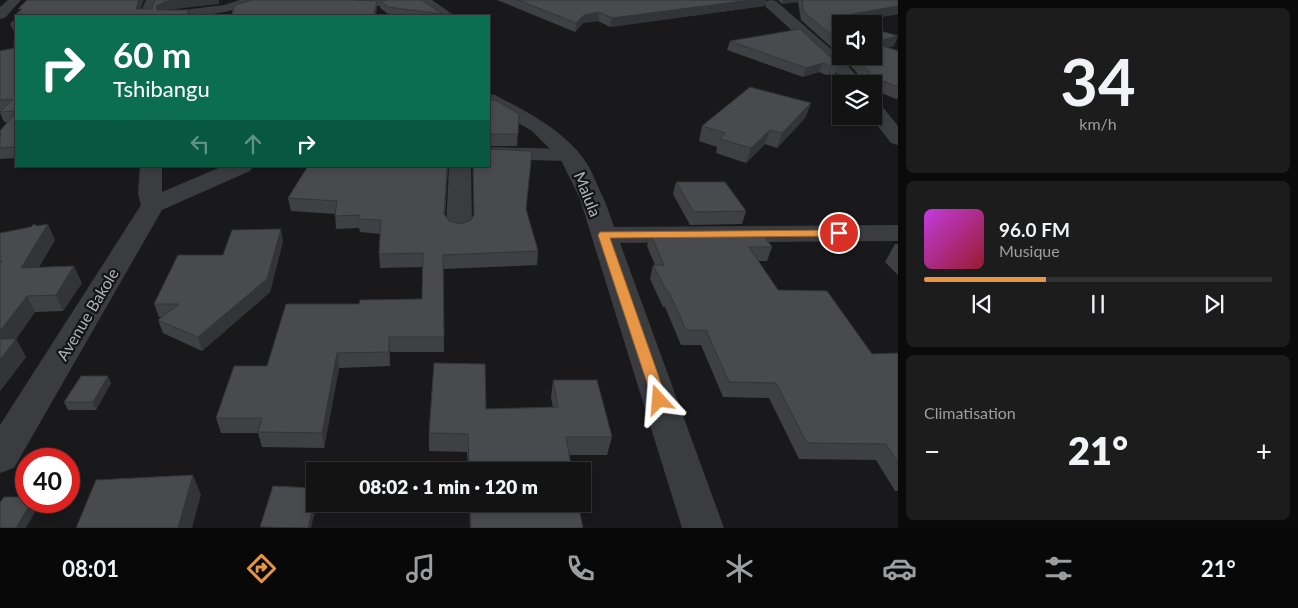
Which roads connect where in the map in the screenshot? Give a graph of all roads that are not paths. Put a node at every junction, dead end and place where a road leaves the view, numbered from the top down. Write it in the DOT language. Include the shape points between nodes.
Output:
graph roads {
  1 [pos="15,0"];
  2 [pos="152,0"];
  3 [pos="252,0"];
  4 [pos="348,0"];
  5 [pos="398,0"];
  6 [pos="423,0"];
  7 [pos="771,4"];
  8 [pos="224,13"];
  9 [pos="0,15"];
  10 [pos="146,15"];
  11 [pos="185,15"];
  12 [pos="446,15"];
  13 [pos="847,75"];
  14 [pos="490,100"];
  15 [pos="882,119"];
  16 [pos="898,139"];
  17 [pos="490,153"];
  18 [pos="569,155"];
  19 [pos="151,167"];
  20 [pos="240,167"];
  21 [pos="460,167"];
  22 [pos="153,205"];
  23 [pos="460,228"];
  24 [pos="898,233"];
  25 [pos="604,235"];
  26 [pos="0,457"];
  27 [pos="703,528"];
  1 -- 9 [label="street"];
  2 -- 10 [label="street"];
  3 -- 8 [label="street" via="236,4"];
  4 -- 5 [label="street"];
  6 -- 12 [label="street"];
  7 -- 13 [label="street"];
  8 -- 11 [label="street"];
  14 -- 18 [label="street, Malula" via="539,127"];
  15 -- 16 [label="street"];
  17 -- 18 [label="street"];
  18 -- 25 [label="street, Malula" via="592,199"];
  19 -- 22 [label="street"];
  20 -- 22 [label="street"];
  21 -- 23 [label="street"];
  22 -- 26 [label="street, Avenue Bakole"];
  24 -- 25 [label="street"];
  25 -- 27 [label="street, Malula"];
}
